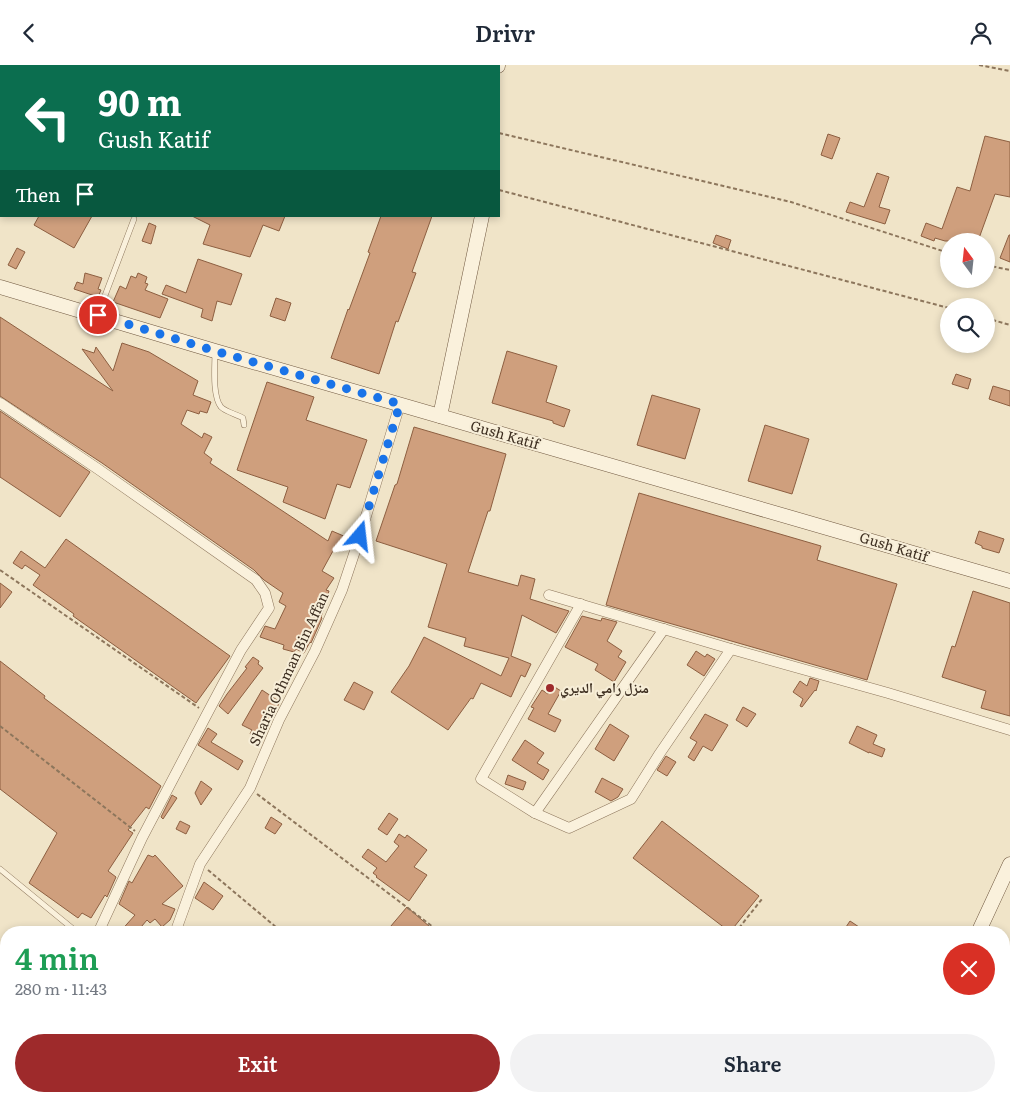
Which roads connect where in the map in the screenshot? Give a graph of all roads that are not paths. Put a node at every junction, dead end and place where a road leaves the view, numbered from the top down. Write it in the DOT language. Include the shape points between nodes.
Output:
graph roads {
  1 [pos="482,217"];
  2 [pos="134,219"];
  3 [pos="0,287"];
  4 [pos="98,315"];
  5 [pos="215,351"];
  6 [pos="0,403"];
  7 [pos="400,404"];
  8 [pos="440,416"];
  9 [pos="244,425"];
  10 [pos="1010,581"];
  11 [pos="549,595"];
  12 [pos="581,604"];
  13 [pos="664,629"];
  14 [pos="731,649"];
  15 [pos="1010,730"];
  16 [pos="535,813"];
  17 [pos="1010,864"];
  18 [pos="0,869"];
  19 [pos="69,926"];
  20 [pos="101,926"];
  21 [pos="177,926"];
  22 [pos="981,926"];
  1 -- 8 [label="main road"];
  2 -- 4 [label="lane"];
  3 -- 4 [label="main road, Gush Katif"];
  4 -- 5 [label="main road, Gush Katif"];
  5 -- 7 [label="main road, Gush Katif"];
  5 -- 9 [label="lane" via="214,381 219,403 222,409 243,418"];
  6 -- 20 [label="street" via="256,580 265,593 268,608 206,714 142,837"];
  7 -- 8 [label="main road, Gush Katif"];
  7 -- 21 [label="street, Sharia Othman Bin Affan" via="342,589 250,788 200,864"];
  8 -- 10 [label="main road, Gush Katif"];
  11 -- 12 [label="street"];
  12 -- 13 [label="street"];
  12 -- 16 [label="street" via="482,779"];
  13 -- 14 [label="street"];
  13 -- 16 [label="street"];
  14 -- 15 [label="street"];
  14 -- 16 [label="street" via="631,799 569,828"];
  17 -- 22 [label="main road"];
  18 -- 19 [label="lane"];
}
